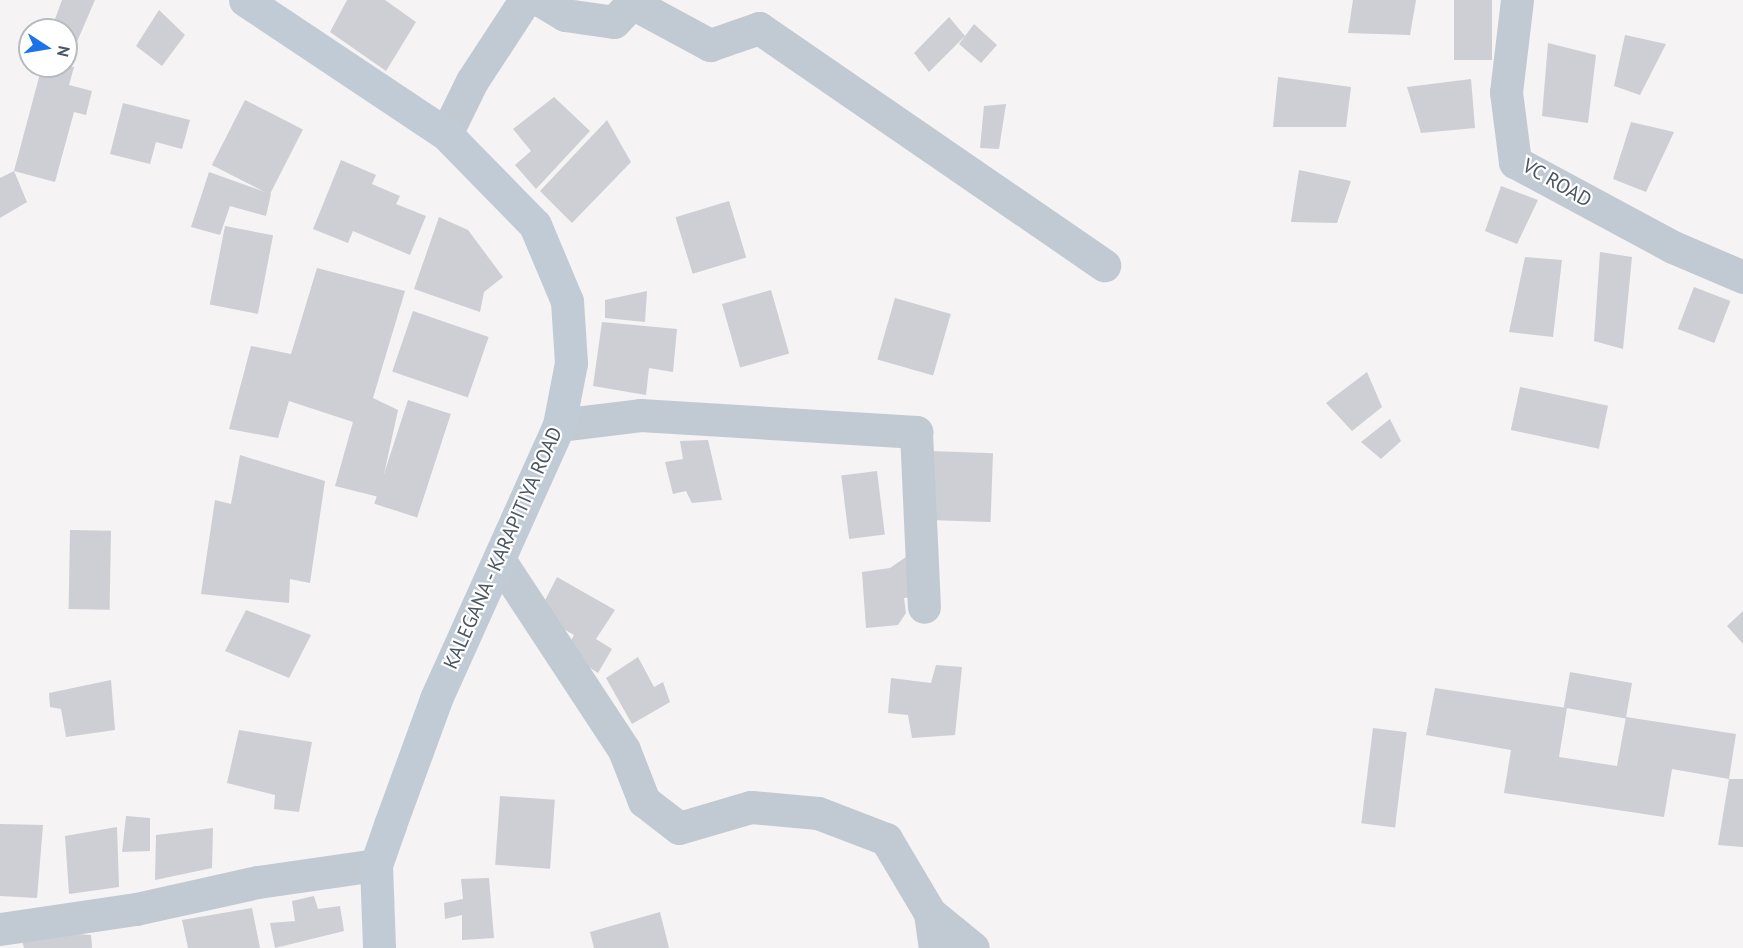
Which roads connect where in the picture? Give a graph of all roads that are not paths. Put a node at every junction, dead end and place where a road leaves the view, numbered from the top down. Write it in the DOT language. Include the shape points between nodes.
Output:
graph roads {
  1 [pos="245,0"];
  2 [pos="525,0"];
  3 [pos="540,0"];
  4 [pos="1517,0"];
  5 [pos="446,134"];
  6 [pos="1104,265"];
  7 [pos="1743,277"];
  8 [pos="559,425"];
  9 [pos="500,561"];
  10 [pos="924,607"];
  11 [pos="376,866"];
  12 [pos="930,913"];
  13 [pos="0,929"];
  14 [pos="379,948"];
  15 [pos="934,948"];
  16 [pos="973,948"];
  1 -- 5 [label="main road, KALEGANA - KARAPITIYA ROAD"];
  2 -- 5 [label="street" via="472,81"];
  3 -- 6 [label="street" via="565,15 614,22 632,3 710,45 759,28"];
  4 -- 7 [label="street, VC ROAD" via="1506,92 1515,162 1673,248"];
  5 -- 8 [label="main road, KALEGANA - KARAPITIYA ROAD" via="535,225 567,301 571,363"];
  8 -- 9 [label="main road, KALEGANA - KARAPITIYA ROAD"];
  8 -- 10 [label="street" via="640,415 916,432"];
  9 -- 11 [label="main road, KALEGANA - KARAPITIYA ROAD" via="436,699"];
  9 -- 12 [label="street" via="624,750 644,801 679,828 751,807 818,813 886,839"];
  11 -- 13 [label="street" via="258,882 136,909"];
  11 -- 14 [label="main road, KALEGANA - KARAPITIYA ROAD"];
  12 -- 15 [label="street"];
  12 -- 16 [label="street"];
}
